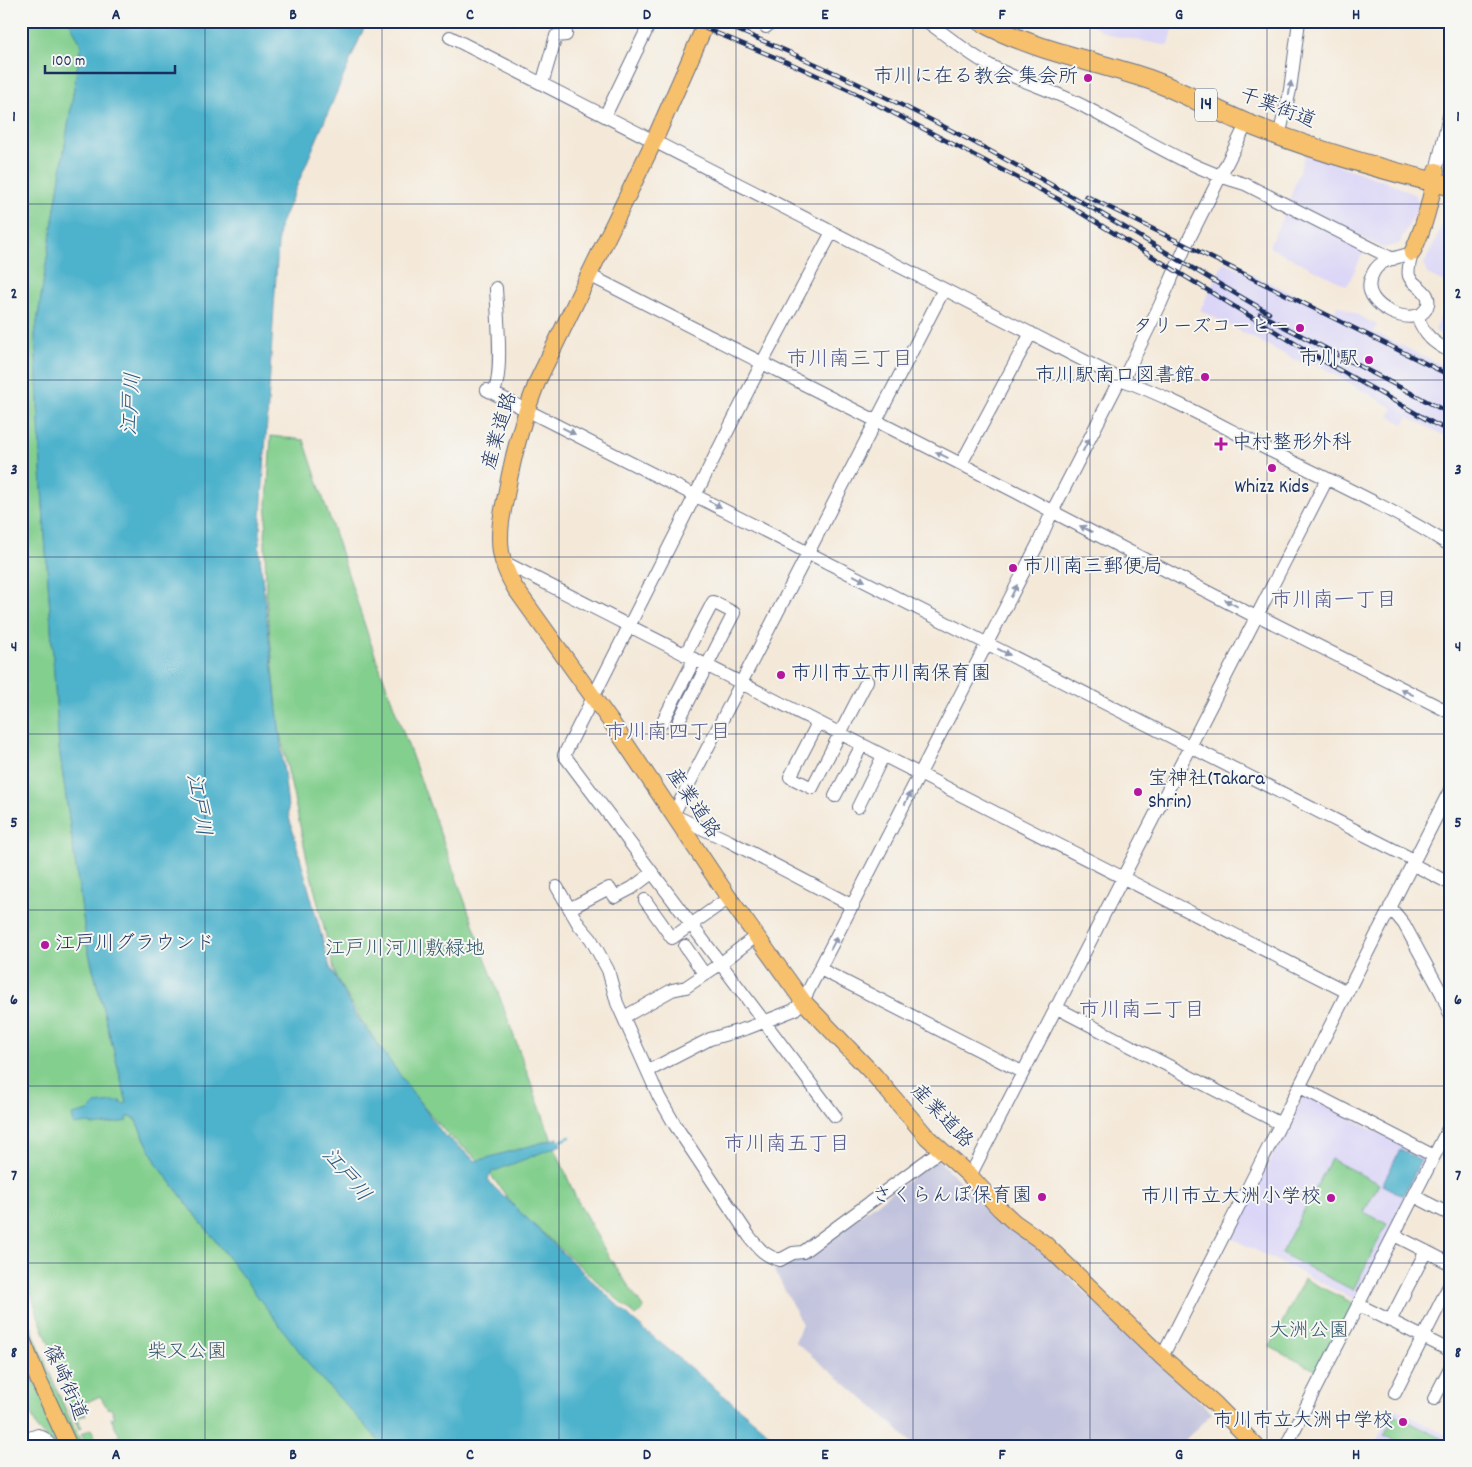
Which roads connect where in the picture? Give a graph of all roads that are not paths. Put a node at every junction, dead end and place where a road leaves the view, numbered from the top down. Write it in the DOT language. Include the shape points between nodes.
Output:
graph roads {
  1 [pos="565,21"];
  2 [pos="651,21"];
  3 [pos="707,21"];
  4 [pos="926,21"];
  5 [pos="980,21"];
  6 [pos="1299,21"];
  7 [pos="1008,22"];
  8 [pos="450,36"];
  9 [pos="542,84"];
  10 [pos="1451,108"];
  11 [pos="605,116"];
  12 [pos="1247,124"];
  13 [pos="1281,130"];
  14 [pos="654,141"];
  15 [pos="1220,178"];
  16 [pos="1443,178"];
  17 [pos="832,232"];
  18 [pos="1412,253"];
  19 [pos="1393,258"];
  20 [pos="589,275"];
  21 [pos="496,288"];
  22 [pos="944,289"];
  23 [pos="1417,316"];
  24 [pos="1031,333"];
  25 [pos="1451,352"];
  26 [pos="762,363"];
  27 [pos="1121,379"];
  28 [pos="526,409"];
  29 [pos="875,421"];
  30 [pos="961,464"];
  31 [pos="1327,479"];
  32 [pos="696,495"];
  33 [pos="1052,512"];
  34 [pos="1451,546"];
  35 [pos="808,552"];
  36 [pos="502,561"];
  37 [pos="1256,617"];
  38 [pos="629,627"];
  39 [pos="987,644"];
  40 [pos="689,657"];
  41 [pos="707,666"];
  42 [pos="867,681"];
  43 [pos="741,684"];
  44 [pos="593,696"];
  45 [pos="1451,713"];
  46 [pos="679,720"];
  47 [pos="662,723"];
  48 [pos="818,723"];
  49 [pos="840,734"];
  50 [pos="862,745"];
  51 [pos="1189,746"];
  52 [pos="883,756"];
  53 [pos="920,775"];
  54 [pos="1451,788"];
  55 [pos="836,796"];
  56 [pos="858,806"];
  57 [pos="673,815"];
  58 [pos="1413,862"];
  59 [pos="652,873"];
  60 [pos="1122,877"];
  61 [pos="1451,884"];
  62 [pos="557,887"];
  63 [pos="729,898"];
  64 [pos="645,900"];
  65 [pos="853,906"];
  66 [pos="1390,907"];
  67 [pos="571,908"];
  68 [pos="690,924"];
  69 [pos="756,936"];
  70 [pos="685,946"];
  71 [pos="720,964"];
  72 [pos="820,969"];
  73 [pos="705,974"];
  74 [pos="1348,992"];
  75 [pos="803,1001"];
  76 [pos="1055,1007"];
  77 [pos="624,1017"];
  78 [pos="1451,1017"];
  79 [pos="764,1021"];
  80 [pos="648,1071"];
  81 [pos="1022,1072"];
  82 [pos="1300,1087"];
  83 [pos="835,1116"];
  84 [pos="1451,1123"];
  85 [pos="1281,1124"];
  86 [pos="941,1150"];
  87 [pos="1434,1156"];
  88 [pos="970,1176"];
  89 [pos="1414,1196"];
  90 [pos="1451,1215"];
  91 [pos="1394,1235"];
  92 [pos="1426,1251"];
  93 [pos="1451,1264"];
  94 [pos="1451,1282"];
  95 [pos="1358,1305"];
  96 [pos="1390,1321"];
  97 [pos="1423,1337"];
  98 [pos="21,1338"];
  99 [pos="1451,1351"];
  100 [pos="1162,1357"];
  101 [pos="1451,1366"];
  102 [pos="1395,1393"];
  103 [pos="1434,1400"];
  104 [pos="21,1441"];
  105 [pos="51,1446"];
  106 [pos="69,1446"];
  107 [pos="1256,1446"];
  108 [pos="1286,1446"];
  1 -- 9 [label="street" via="566,35 556,36"];
  2 -- 11 [label="street"];
  3 -- 14 [label="main road, 産業道路"];
  4 -- 15 [label="street" via="991,66 1083,105"];
  5 -- 12 [label="highway, 千葉街道 / 14" via="1036,46 1154,82"];
  13 -- 6 [label="street, one-way"];
  7 -- 13 [label="highway, 千葉街道 / 14" via="1054,40 1169,74"];
  8 -- 9 [label="street"];
  9 -- 11 [label="street"];
  10 -- 16 [label="street"];
  11 -- 14 [label="street"];
  12 -- 13 [label="highway, 千葉街道 / 14"];
  12 -- 15 [label="street"];
  13 -- 16 [label="highway, 千葉街道 / 14" via="1371,154"];
  14 -- 17 [label="street"];
  14 -- 20 [label="main road, 産業道路"];
  15 -- 19 [label="street" via="1245,184"];
  15 -- 27 [label="street"];
  16 -- 18 [label="main road"];
  17 -- 22 [label="street"];
  17 -- 26 [label="street"];
  18 -- 19 [label="street"];
  18 -- 23 [label="street" via="1409,276 1424,290 1427,300 1427,307"];
  19 -- 23 [label="street" via="1373,273 1369,290 1371,297 1377,304 1402,316"];
  20 -- 26 [label="street"];
  20 -- 28 [label="main road, 産業道路"];
  21 -- 28 [label="street" via="497,388 490,392"];
  22 -- 24 [label="street"];
  22 -- 29 [label="street"];
  23 -- 25 [label="street" via="1426,335"];
  24 -- 27 [label="street"];
  24 -- 30 [label="street"];
  26 -- 29 [label="street"];
  26 -- 32 [label="street"];
  27 -- 31 [label="street"];
  33 -- 27 [label="street, one-way"];
  28 -- 32 [label="street, one-way"];
  28 -- 36 [label="main road, 産業道路" via="515,446 500,525"];
  30 -- 29 [label="street, one-way"];
  29 -- 35 [label="street"];
  30 -- 33 [label="street"];
  31 -- 34 [label="street"];
  31 -- 37 [label="street"];
  32 -- 35 [label="street, one-way"];
  32 -- 38 [label="street"];
  37 -- 33 [label="street, one-way"];
  39 -- 33 [label="street, one-way"];
  35 -- 39 [label="street, one-way"];
  35 -- 43 [label="street"];
  36 -- 38 [label="street"];
  36 -- 44 [label="main road, 産業道路" via="514,588"];
  45 -- 37 [label="street, one-way"];
  37 -- 51 [label="street"];
  38 -- 40 [label="street"];
  38 -- 44 [label="street"];
  39 -- 51 [label="street, one-way"];
  39 -- 53 [label="street"];
  40 -- 41 [label="street"];
  40 -- 41 [label="street" via="713,602 734,613"];
  40 -- 47 [label="street"];
  41 -- 43 [label="street"];
  41 -- 46 [label="street"];
  42 -- 49 [label="street"];
  43 -- 48 [label="street"];
  43 -- 57 [label="street"];
  44 -- 57 [label="main road, 産業道路"];
  44 -- 59 [label="street" via="564,754"];
  48 -- 49 [label="street"];
  48 -- 49 [label="street" via="790,777 812,788"];
  49 -- 50 [label="street"];
  50 -- 52 [label="street"];
  50 -- 55 [label="street"];
  51 -- 58 [label="street"];
  51 -- 60 [label="street"];
  52 -- 53 [label="street"];
  52 -- 56 [label="street"];
  53 -- 60 [label="street"];
  65 -- 53 [label="street, one-way"];
  54 -- 58 [label="street"];
  57 -- 63 [label="main road, 産業道路"];
  57 -- 65 [label="street"];
  58 -- 61 [label="street"];
  58 -- 66 [label="street"];
  59 -- 67 [label="street" via="615,897 609,888"];
  59 -- 68 [label="street"];
  60 -- 74 [label="street"];
  60 -- 76 [label="street"];
  62 -- 67 [label="street"];
  63 -- 68 [label="street"];
  63 -- 69 [label="main road, 産業道路"];
  64 -- 68 [label="street" via="672,938"];
  72 -- 65 [label="street, one-way"];
  66 -- 74 [label="street"];
  66 -- 78 [label="street" via="1442,994"];
  67 -- 77 [label="street" via="608,970"];
  68 -- 71 [label="street"];
  69 -- 71 [label="street"];
  69 -- 75 [label="main road, 産業道路"];
  70 -- 73 [label="street"];
  71 -- 73 [label="street"];
  71 -- 79 [label="street"];
  72 -- 75 [label="street"];
  72 -- 81 [label="street"];
  73 -- 77 [label="street" via="686,987 672,990"];
  74 -- 82 [label="street"];
  75 -- 79 [label="street" via="794,1010"];
  75 -- 86 [label="main road, 産業道路"];
  76 -- 81 [label="street"];
  76 -- 85 [label="street"];
  77 -- 80 [label="street"];
  79 -- 80 [label="street" via="710,1039"];
  79 -- 83 [label="street"];
  80 -- 86 [label="street" via="675,1125 749,1236 769,1257 780,1260 803,1252"];
  81 -- 88 [label="street"];
  82 -- 85 [label="street"];
  82 -- 87 [label="street"];
  84 -- 87 [label="street"];
  85 -- 100 [label="street"];
  86 -- 88 [label="main road, 産業道路"];
  87 -- 89 [label="street"];
  88 -- 100 [label="main road, 産業道路" via="1000,1209 1044,1243"];
  89 -- 90 [label="street"];
  89 -- 91 [label="street"];
  91 -- 92 [label="street"];
  91 -- 95 [label="street"];
  92 -- 93 [label="street"];
  92 -- 96 [label="street"];
  94 -- 97 [label="street"];
  95 -- 96 [label="street"];
  95 -- 108 [label="street"];
  96 -- 97 [label="street"];
  97 -- 99 [label="street"];
  97 -- 102 [label="street"];
  98 -- 106 [label="main road, 篠崎街道"];
  100 -- 107 [label="main road, 産業道路"];
  101 -- 103 [label="street"];
  104 -- 105 [label="street" via="38,1435"];
}
